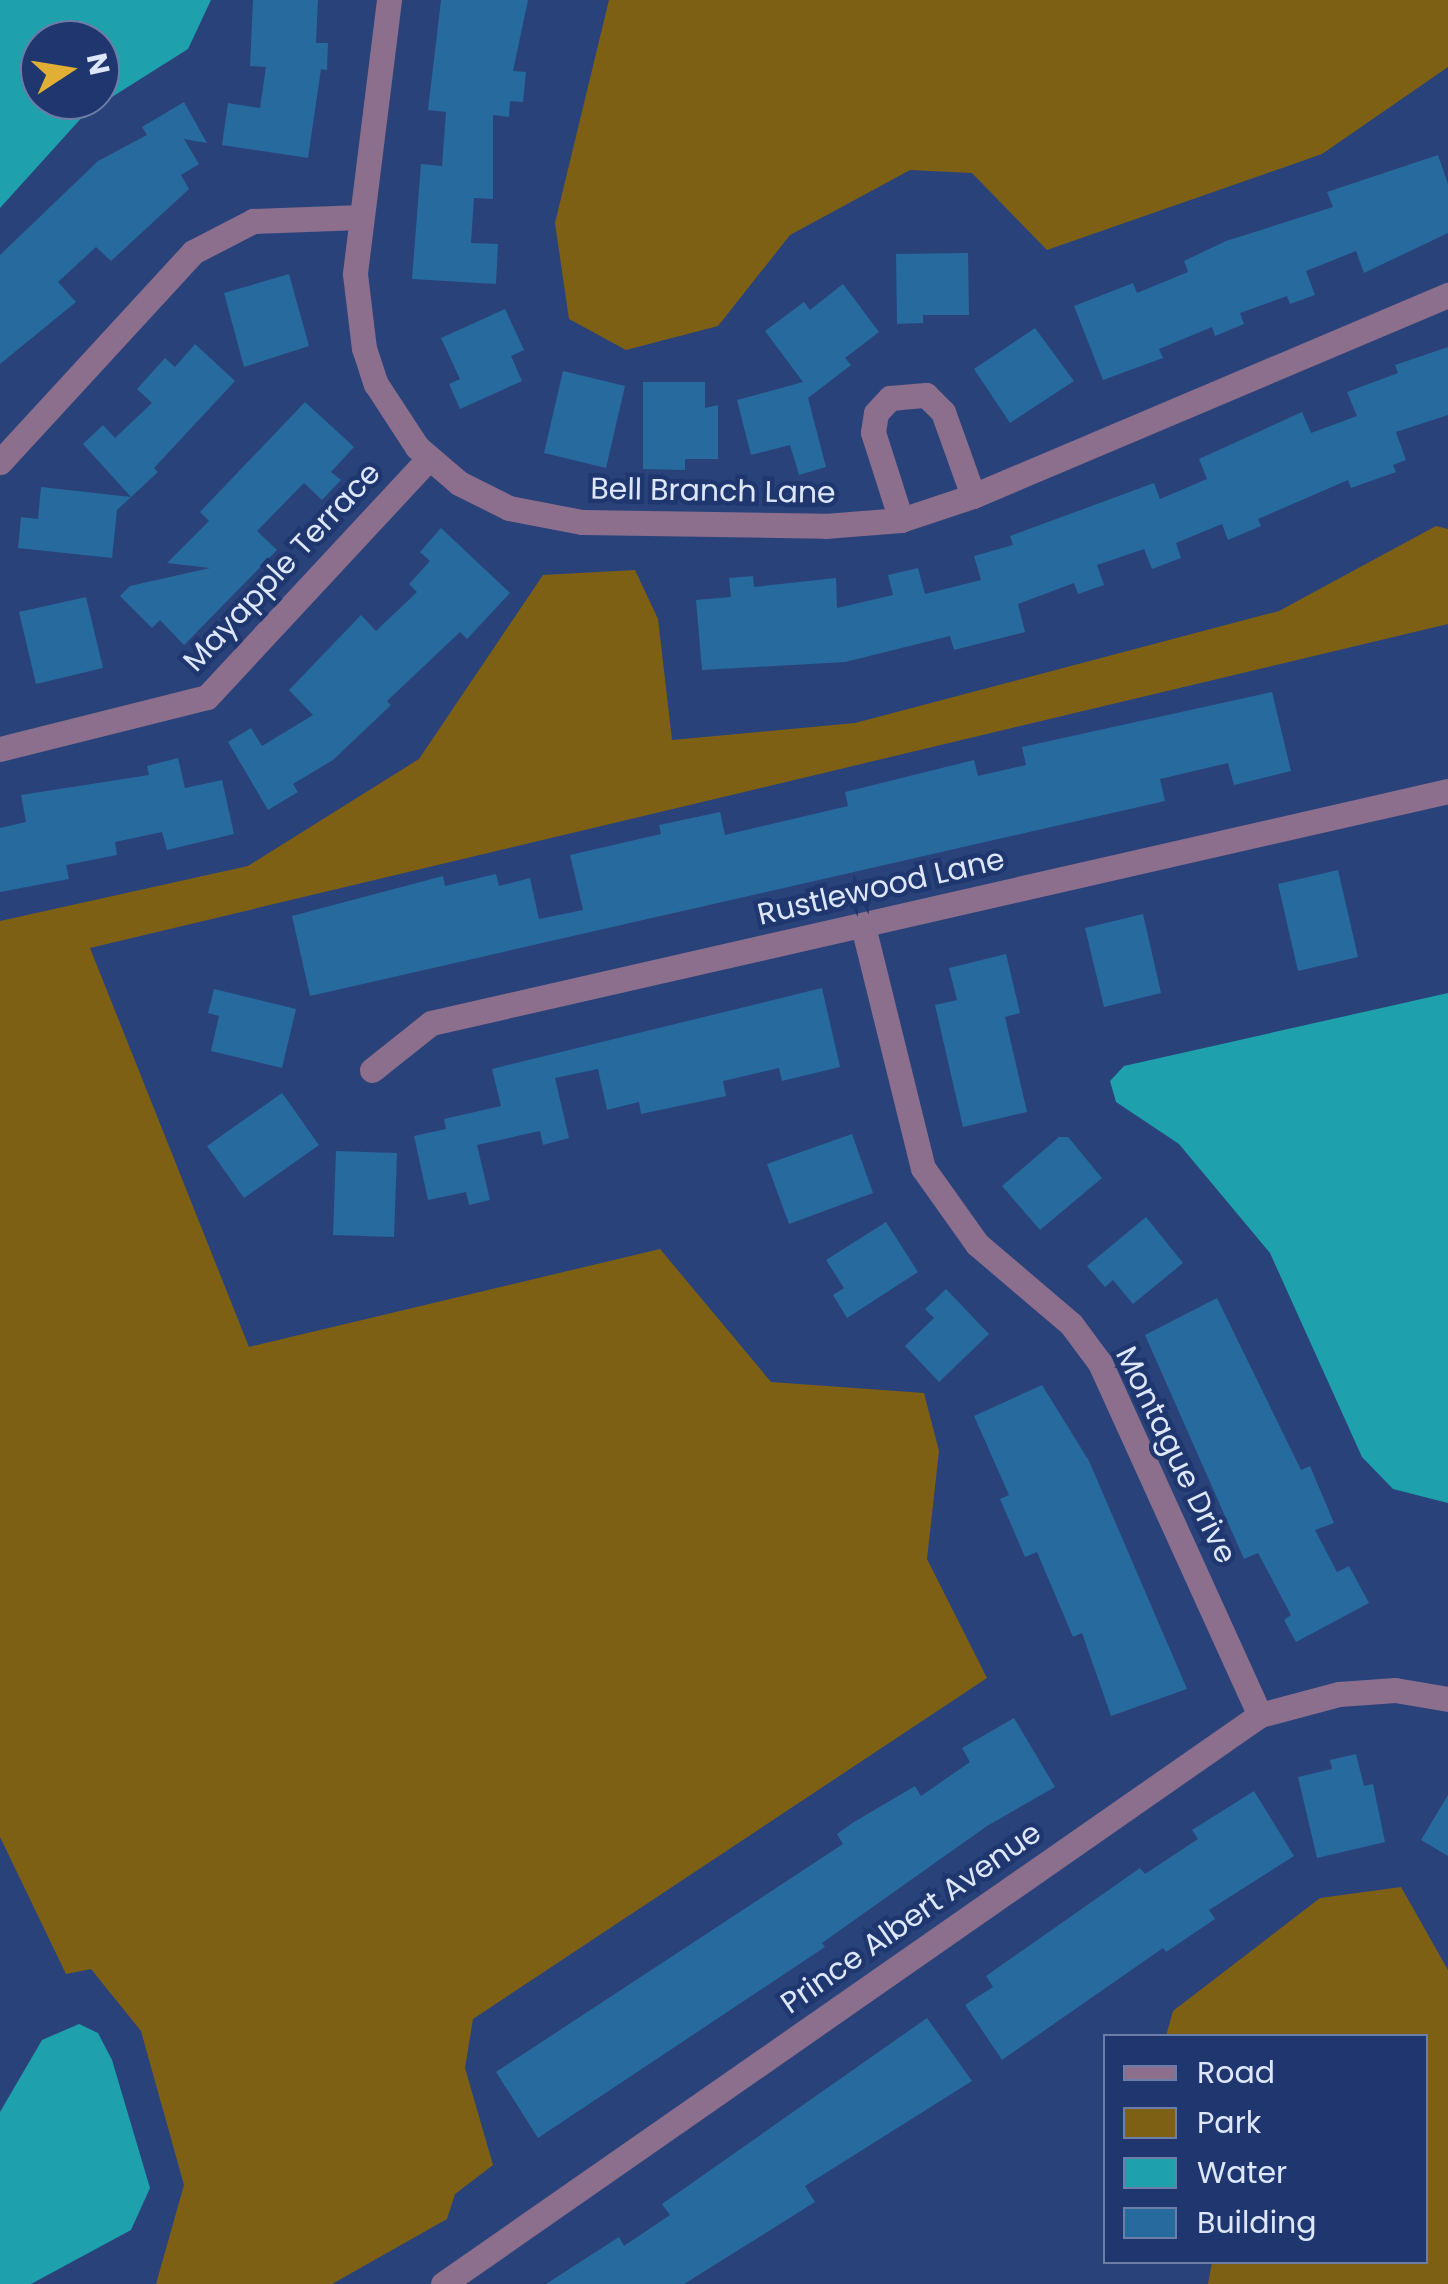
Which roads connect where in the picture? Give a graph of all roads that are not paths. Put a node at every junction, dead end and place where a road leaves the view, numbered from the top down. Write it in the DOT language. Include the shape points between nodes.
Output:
graph roads {
  1 [pos="389,0"];
  2 [pos="361,217"];
  3 [pos="1448,296"];
  4 [pos="429,458"];
  5 [pos="0,462"];
  6 [pos="973,496"];
  7 [pos="900,520"];
  8 [pos="0,749"];
  9 [pos="1448,790"];
  10 [pos="863,926"];
  11 [pos="372,1070"];
  12 [pos="1448,1699"];
  13 [pos="1260,1715"];
  14 [pos="443,2284"];
  1 -- 2 [label="street, Bell Branch Lane"];
  2 -- 4 [label="street, Bell Branch Lane" via="356,274 364,348 394,417"];
  2 -- 5 [label="street" via="253,221 193,252"];
  3 -- 6 [label="street, Bell Branch Lane"];
  4 -- 7 [label="street, Bell Branch Lane" via="492,501 545,518 825,526"];
  4 -- 8 [label="street, Mayapple Terrace" via="207,697"];
  6 -- 7 [label="street, Bell Branch Lane"];
  6 -- 7 [label="street" via="943,412 926,395 890,398 876,413 873,432"];
  9 -- 10 [label="street, Rustlewood Lane"];
  10 -- 11 [label="street, Rustlewood Lane" via="430,1023"];
  10 -- 13 [label="street, Montague Drive" via="923,1168 976,1244 1072,1324 1100,1364"];
  12 -- 13 [label="street, Prince Albert Avenue" via="1395,1690 1339,1694"];
  13 -- 14 [label="street, Prince Albert Avenue"];
}
